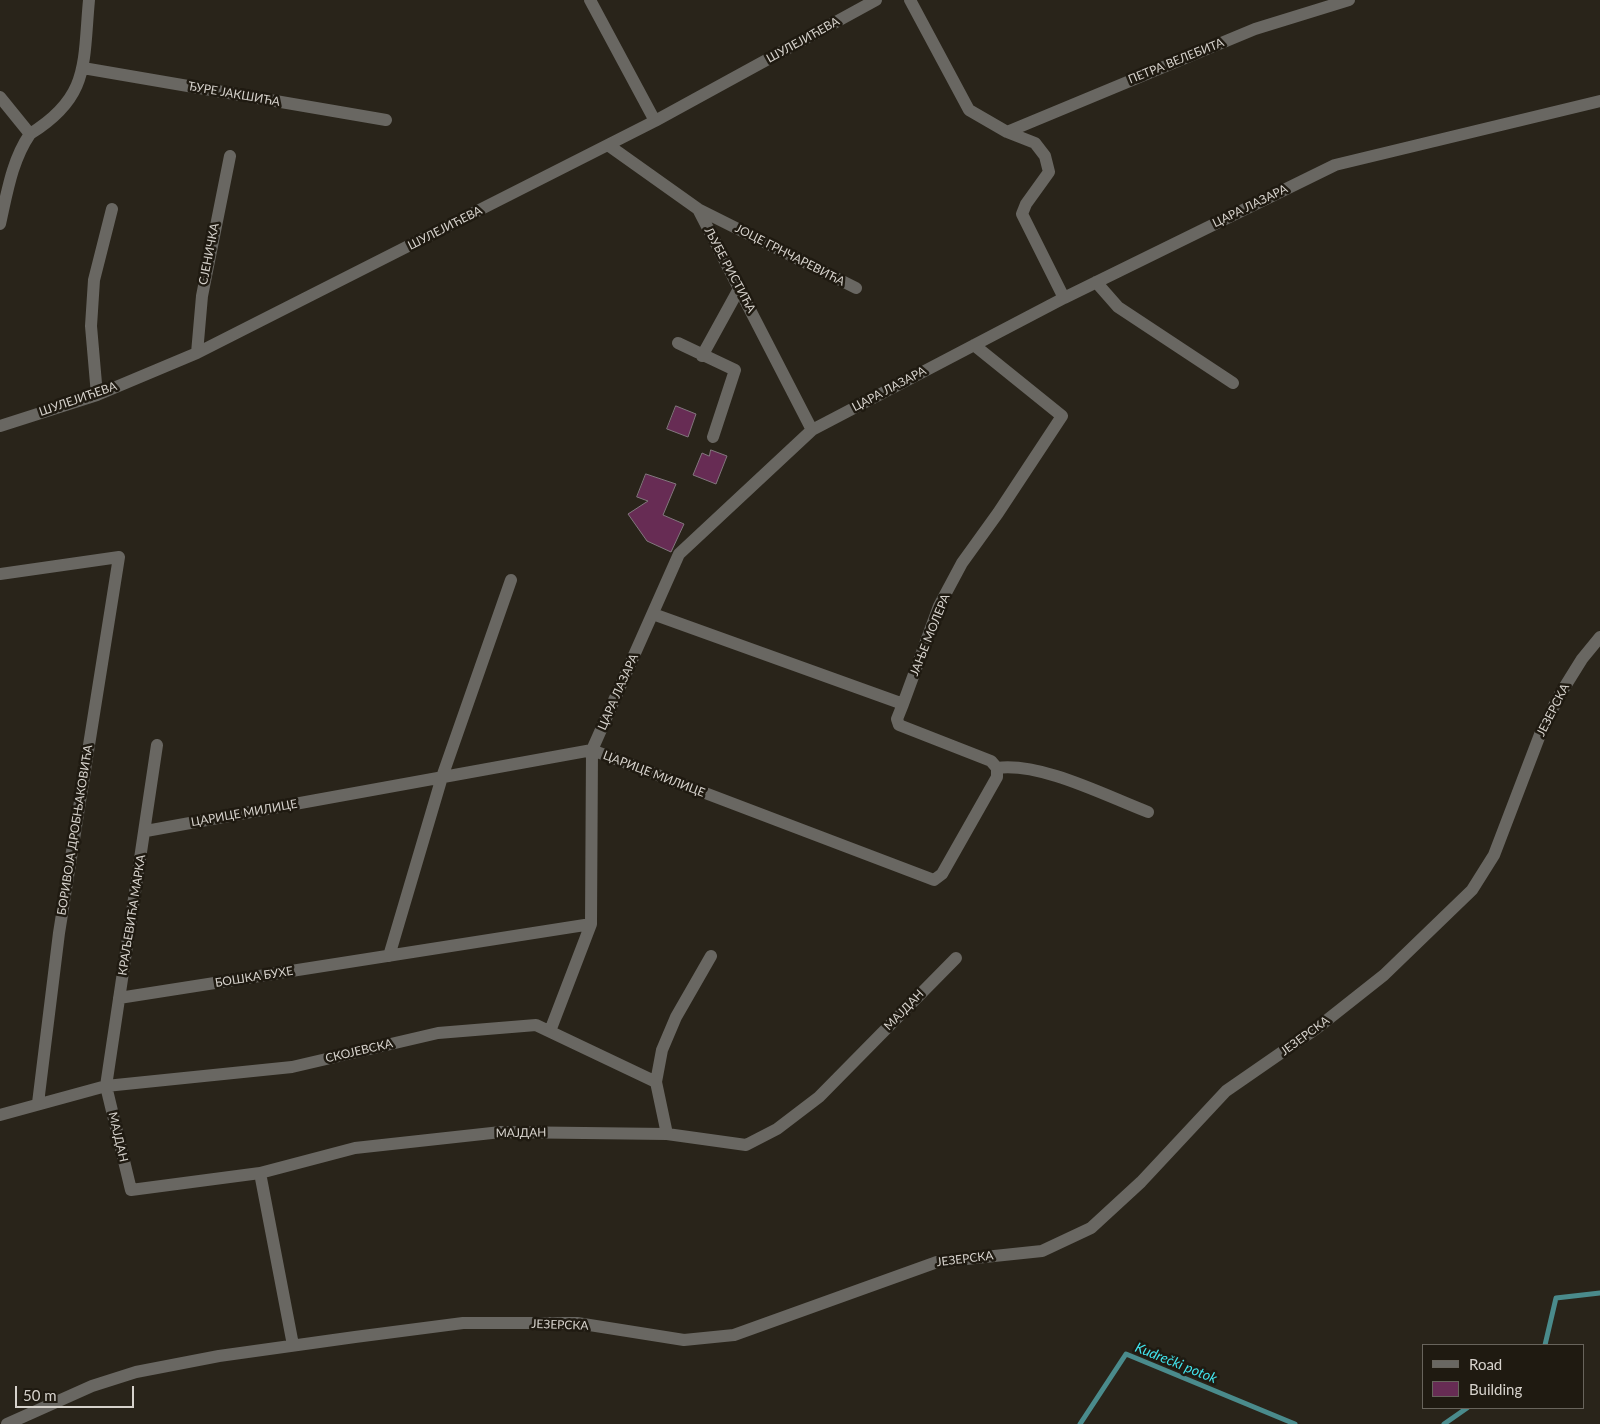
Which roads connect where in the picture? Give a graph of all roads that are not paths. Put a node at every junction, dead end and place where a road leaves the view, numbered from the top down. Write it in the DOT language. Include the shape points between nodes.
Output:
graph roads {
  1 [pos="89,0"];
  2 [pos="590,0"];
  3 [pos="876,0"];
  4 [pos="910,0"];
  5 [pos="1349,0"];
  6 [pos="861,4"];
  7 [pos="83,68"];
  8 [pos="0,97"];
  9 [pos="1600,101"];
  10 [pos="386,120"];
  11 [pos="655,120"];
  12 [pos="1007,132"];
  13 [pos="30,134"];
  14 [pos="608,145"];
  15 [pos="230,156"];
  16 [pos="112,209"];
  17 [pos="698,209"];
  18 [pos="0,224"];
  19 [pos="1096,282"];
  20 [pos="740,287"];
  21 [pos="856,288"];
  22 [pos="1064,298"];
  23 [pos="678,343"];
  24 [pos="974,345"];
  25 [pos="197,353"];
  26 [pos="702,356"];
  27 [pos="1233,383"];
  28 [pos="97,394"];
  29 [pos="0,426"];
  30 [pos="812,430"];
  31 [pos="713,437"];
  32 [pos="0,574"];
  33 [pos="511,580"];
  34 [pos="652,614"];
  35 [pos="1600,637"];
  36 [pos="903,704"];
  37 [pos="157,745"];
  38 [pos="592,750"];
  39 [pos="997,768"];
  40 [pos="442,777"];
  41 [pos="1148,812"];
  42 [pos="146,831"];
  43 [pos="591,924"];
  44 [pos="389,956"];
  45 [pos="711,956"];
  46 [pos="954,960"];
  47 [pos="119,998"];
  48 [pos="550,1031"];
  49 [pos="656,1082"];
  50 [pos="106,1086"];
  51 [pos="38,1103"];
  52 [pos="0,1115"];
  53 [pos="667,1134"];
  54 [pos="260,1173"];
  55 [pos="293,1345"];
  56 [pos="15,1422"];
  1 -- 7 [label="street"];
  2 -- 11 [label="street"];
  3 -- 6 [label="street, ШУЛЕЈИЋЕВА"];
  4 -- 12 [label="street" via="969,110"];
  5 -- 12 [label="street, ПЕТРА ВЕЛЕБИТА" via="1255,29"];
  6 -- 11 [label="street, ШУЛЕЈИЋЕВА"];
  7 -- 10 [label="street, ЂУРЕ ЈАКШИЋА"];
  7 -- 13 [label="street" via="68,103"];
  8 -- 13 [label="street"];
  9 -- 19 [label="street, ЦАРА ЛАЗАРА" via="1335,165"];
  11 -- 14 [label="street, ШУЛЕЈИЋЕВА"];
  12 -- 22 [label="street" via="1035,143 1045,156 1049,172 1022,214"];
  13 -- 18 [label="street" via="20,147"];
  14 -- 17 [label="street, ЉУБЕ РИСТИЋА"];
  14 -- 25 [label="street, ШУЛЕЈИЋЕВА"];
  15 -- 25 [label="street, СЈЕНИЧКА" via="202,296"];
  16 -- 28 [label="street" via="94,280 92,326"];
  17 -- 20 [label="street, ЉУБЕ РИСТИЋА"];
  17 -- 21 [label="street, ЈОЦЕ ГРНЧАРЕВИЋА"];
  19 -- 22 [label="street, ЦАРА ЛАЗАРА"];
  19 -- 27 [label="street" via="1118,306"];
  20 -- 26 [label="street"];
  20 -- 30 [label="street, ЉУБЕ РИСТИЋА"];
  22 -- 24 [label="street, ЦАРА ЛАЗАРА"];
  23 -- 26 [label="street"];
  24 -- 30 [label="street, ЦАРА ЛАЗАРА"];
  24 -- 36 [label="street, ЈАЊЕ МОЛЕРА" via="1062,416 962,563 939,606"];
  25 -- 28 [label="street, ШУЛЕЈИЋЕВА"];
  26 -- 31 [label="street" via="735,370"];
  28 -- 29 [label="street, ШУЛЕЈИЋЕВА"];
  30 -- 34 [label="street, ЦАРА ЛАЗАРА" via="679,554"];
  32 -- 51 [label="street, БОРИВОЈА ДРОБЊАКОВИЋА" via="119,557 59,933"];
  33 -- 40 [label="street"];
  34 -- 36 [label="street"];
  34 -- 38 [label="street, ЦАРА ЛАЗАРА"];
  35 -- 55 [label="street, ЈЕЗЕРСКА" via="1555,703 1494,855 1472,890 1384,975 1317,1028 1226,1091 1141,1182 1091,1228 1042,1251 936,1262 734,1335 684,1340 577,1323 463,1324"];
  36 -- 39 [label="street" via="897,719 899,725 990,761"];
  37 -- 42 [label="street, КРАЉЕВИЋА МАРКА"];
  38 -- 39 [label="street, ЦАРИЦЕ МИЛИЦЕ" via="934,880 942,874 997,777"];
  38 -- 40 [label="street, ЦАРИЦЕ МИЛИЦЕ"];
  38 -- 43 [label="street, ЦАРА ЛАЗАРА"];
  39 -- 41 [label="street" via="1015,766 1041,771"];
  40 -- 42 [label="street, ЦАРИЦЕ МИЛИЦЕ"];
  40 -- 44 [label="street"];
  42 -- 47 [label="street, КРАЉЕВИЋА МАРКА"];
  43 -- 44 [label="street, БОШКА БУХЕ"];
  43 -- 48 [label="street, ЦАРА ЛАЗАРА"];
  44 -- 47 [label="street, БОШКА БУХЕ"];
  45 -- 49 [label="street" via="676,1017 662,1050"];
  46 -- 53 [label="street, МАЈДАН" via="819,1097 777,1129 746,1145"];
  47 -- 50 [label="street, КРАЉЕВИЋА МАРКА"];
  48 -- 49 [label="street, СКОЈЕВСКА"];
  48 -- 50 [label="street, СКОЈЕВСКА" via="536,1025 438,1032 292,1067"];
  49 -- 53 [label="street"];
  50 -- 51 [label="street, СКОЈЕВСКА"];
  50 -- 54 [label="street, МАЈДАН" via="131,1190"];
  51 -- 52 [label="street, СКОЈЕВСКА"];
  53 -- 54 [label="street, МАЈДАН" via="501,1132 355,1148"];
  54 -- 55 [label="street"];
  55 -- 56 [label="street, ЈЕЗЕРСКА" via="136,1372 92,1386"];
}
